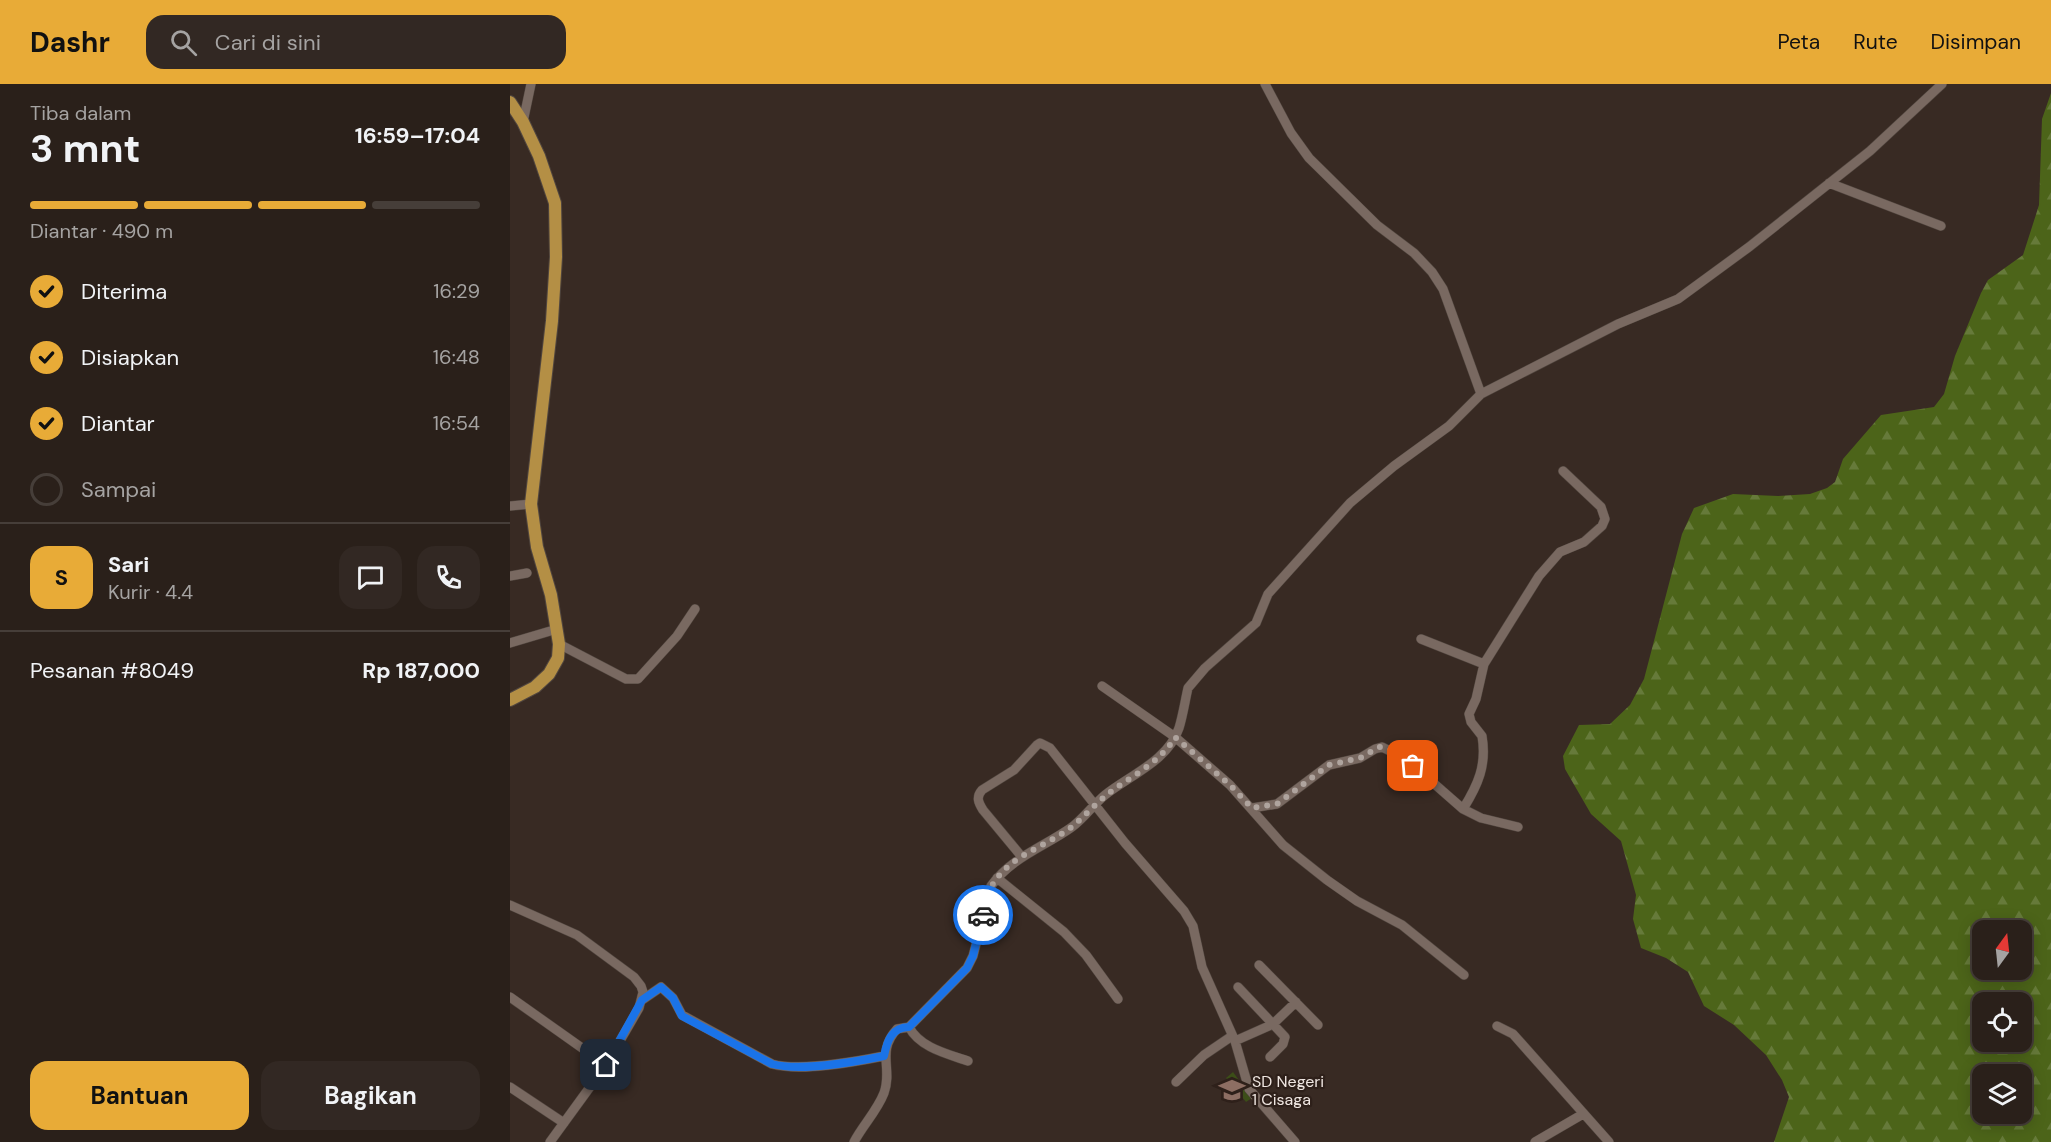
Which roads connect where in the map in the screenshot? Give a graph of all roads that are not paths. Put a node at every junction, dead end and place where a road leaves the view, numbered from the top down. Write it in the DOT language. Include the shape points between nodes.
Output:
graph roads {
  1 [pos="531,84"];
  2 [pos="1265,84"];
  3 [pos="1942,84"];
  4 [pos="510,102"];
  5 [pos="523,122"];
  6 [pos="1830,183"];
  7 [pos="1941,226"];
  8 [pos="1481,394"];
  9 [pos="1563,471"];
  10 [pos="531,504"];
  11 [pos="510,506"];
  12 [pos="527,573"];
  13 [pos="510,576"];
  14 [pos="695,609"];
  15 [pos="557,629"];
  16 [pos="1421,639"];
  17 [pos="510,643"];
  18 [pos="559,644"];
  19 [pos="1484,664"];
  20 [pos="1102,686"];
  21 [pos="510,700"];
  22 [pos="1175,737"];
  23 [pos="1095,805"];
  24 [pos="1252,808"];
  25 [pos="1463,809"];
  26 [pos="1518,828"];
  27 [pos="1022,857"];
  28 [pos="997,878"];
  29 [pos="510,905"];
  30 [pos="1259,965"];
  31 [pos="1464,975"];
  32 [pos="1238,987"];
  33 [pos="510,997"];
  34 [pos="1118,999"];
  35 [pos="642,1000"];
  36 [pos="1296,1002"];
  37 [pos="1273,1024"];
  38 [pos="1318,1025"];
  39 [pos="1497,1026"];
  40 [pos="909,1027"];
  41 [pos="1233,1039"];
  42 [pos="884,1056"];
  43 [pos="1270,1057"];
  44 [pos="968,1061"];
  45 [pos="606,1065"];
  46 [pos="1176,1082"];
  47 [pos="510,1087"];
  48 [pos="1583,1114"];
  49 [pos="564,1123"];
  50 [pos="550,1142"];
  51 [pos="854,1142"];
  52 [pos="1295,1142"];
  53 [pos="1535,1142"];
  54 [pos="1609,1142"];
  1 -- 5 [label="street"];
  2 -- 8 [label="street" via="1309,158 1432,272 1443,289"];
  3 -- 6 [label="street"];
  4 -- 5 [label="main road"];
  5 -- 10 [label="main road" via="551,187 556,214 552,321"];
  6 -- 7 [label="street"];
  6 -- 8 [label="street" via="1678,299 1618,324"];
  8 -- 22 [label="street" via="1449,426 1350,503 1268,594 1256,622 1188,688"];
  9 -- 19 [label="street" via="1600,507 1605,519 1584,542 1560,552 1539,576"];
  10 -- 11 [label="street"];
  10 -- 15 [label="main road"];
  12 -- 13 [label="street"];
  14 -- 18 [label="street" via="638,679 626,679"];
  15 -- 17 [label="street"];
  15 -- 18 [label="main road"];
  16 -- 19 [label="street"];
  18 -- 21 [label="main road" via="558,658 549,674 535,687"];
  19 -- 25 [label="street" via="1469,714 1482,736 1481,775"];
  20 -- 22 [label="street"];
  22 -- 23 [label="street" via="1157,758"];
  22 -- 24 [label="street"];
  23 -- 27 [label="street" via="1073,826"];
  23 -- 27 [label="street" via="1050,748 1037,745 1020,765 978,794 983,810"];
  23 -- 41 [label="street" via="1193,926 1202,966"];
  24 -- 25 [label="street" via="1277,804 1329,765 1360,758 1382,747 1406,759"];
  24 -- 31 [label="street" via="1283,844 1327,880 1401,925"];
  25 -- 26 [label="street"];
  27 -- 28 [label="street"];
  28 -- 34 [label="street" via="1064,932"];
  28 -- 40 [label="street" via="991,886 970,963"];
  29 -- 35 [label="street" via="583,939 638,982"];
  30 -- 36 [label="street"];
  32 -- 37 [label="street"];
  33 -- 45 [label="street"];
  35 -- 42 [label="street" via="661,987 673,998 682,1016 780,1066"];
  35 -- 45 [label="street"];
  36 -- 37 [label="street"];
  36 -- 38 [label="street"];
  37 -- 41 [label="street"];
  37 -- 43 [label="street" via="1285,1039"];
  39 -- 48 [label="street" via="1513,1034"];
  40 -- 42 [label="street" via="897,1029"];
  40 -- 44 [label="street" via="932,1048"];
  41 -- 46 [label="street" via="1204,1055"];
  41 -- 52 [label="street" via="1249,1089"];
  42 -- 51 [label="street" via="884,1094"];
  45 -- 49 [label="street"];
  47 -- 49 [label="street"];
  48 -- 53 [label="street"];
  48 -- 54 [label="street"];
  49 -- 50 [label="street"];
}
